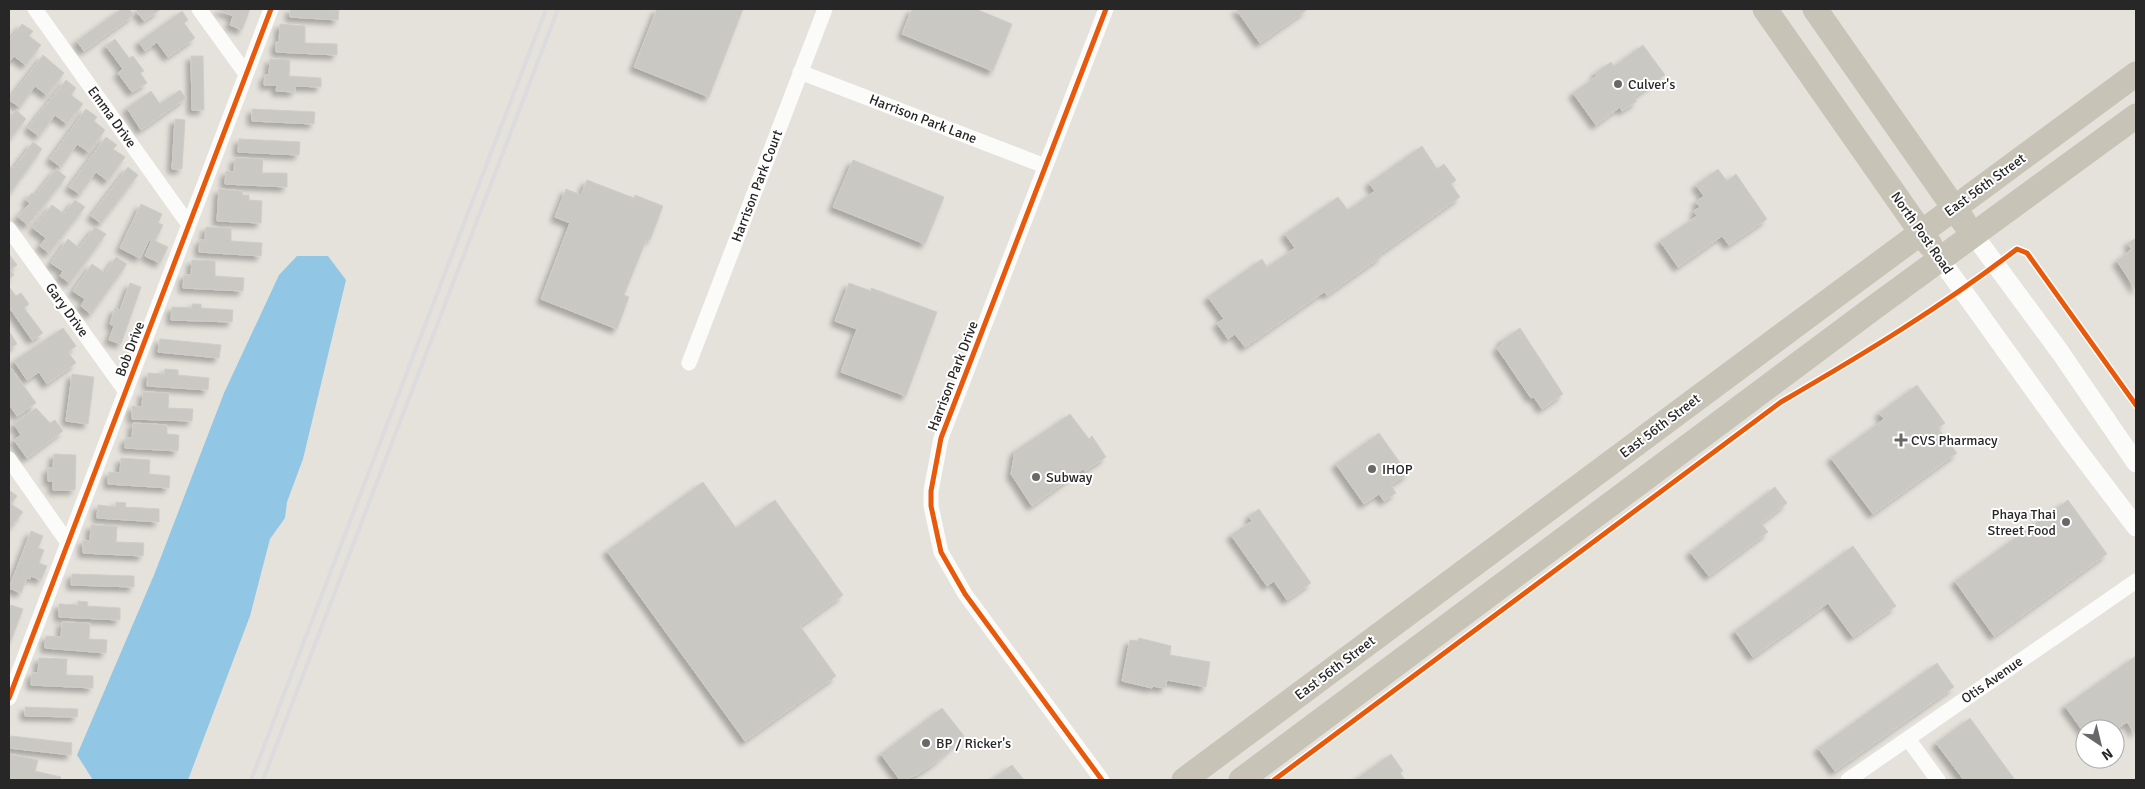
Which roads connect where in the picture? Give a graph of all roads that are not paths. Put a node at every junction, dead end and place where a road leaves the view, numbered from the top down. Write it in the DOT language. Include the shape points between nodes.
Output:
graph roads {
  1 [pos="35,9"];
  2 [pos="199,9"];
  3 [pos="271,9"];
  4 [pos="824,9"];
  5 [pos="1106,9"];
  6 [pos="1765,9"];
  7 [pos="1814,9"];
  8 [pos="800,72"];
  9 [pos="246,74"];
  10 [pos="2136,74"];
  11 [pos="2136,116"];
  12 [pos="1045,166"];
  13 [pos="1954,208"];
  14 [pos="189,225"];
  15 [pos="9,229"];
  16 [pos="1921,232"];
  17 [pos="1973,234"];
  18 [pos="1940,259"];
  19 [pos="689,363"];
  20 [pos="126,392"];
  21 [pos="1668,420"];
  22 [pos="9,459"];
  23 [pos="2136,463"];
  24 [pos="1611,503"];
  25 [pos="1534,519"];
  26 [pos="2136,527"];
  27 [pos="68,543"];
  28 [pos="2136,582"];
  29 [pos="1448,625"];
  30 [pos="9,698"];
  31 [pos="1908,739"];
  32 [pos="1102,780"];
  33 [pos="1184,780"];
  34 [pos="1240,780"];
  35 [pos="1848,780"];
  36 [pos="1938,780"];
  1 -- 14 [label="street, Emma Drive"];
  2 -- 9 [label="street"];
  3 -- 9 [label="street, Bob Drive"];
  4 -- 8 [label="street, Harrison Park Court"];
  5 -- 12 [label="street, Harrison Park Drive"];
  6 -- 16 [label="main road, North Post Road"];
  7 -- 13 [label="main road"];
  8 -- 12 [label="street, Harrison Park Lane"];
  8 -- 19 [label="street, Harrison Park Court"];
  9 -- 14 [label="street, Bob Drive"];
  10 -- 13 [label="main road, East 56th Street"];
  11 -- 17 [label="main road"];
  12 -- 32 [label="street, Harrison Park Drive" via="941,438 931,506 941,552 965,594"];
  13 -- 16 [label="main road, East 56th Street"];
  13 -- 17 [label="main road"];
  14 -- 20 [label="street, Bob Drive"];
  15 -- 20 [label="street, Gary Drive"];
  16 -- 18 [label="main road, North Post Road"];
  16 -- 21 [label="main road, East 56th Street"];
  17 -- 18 [label="main road"];
  17 -- 23 [label="street"];
  18 -- 24 [label="main road"];
  18 -- 26 [label="street, North Post Road"];
  20 -- 27 [label="street, Bob Drive"];
  21 -- 24 [label="main road" via="1666,434 1656,448 1608,485 1605,493"];
  21 -- 25 [label="main road, East 56th Street"];
  22 -- 27 [label="street"];
  24 -- 29 [label="main road"];
  25 -- 29 [label="main road" via="1534,537 1472,588 1454,607"];
  25 -- 33 [label="main road, East 56th Street"];
  27 -- 30 [label="street, Bob Drive"];
  28 -- 31 [label="street, Otis Avenue"];
  29 -- 34 [label="main road"];
  31 -- 35 [label="street, Otis Avenue"];
  31 -- 36 [label="street"];
}
